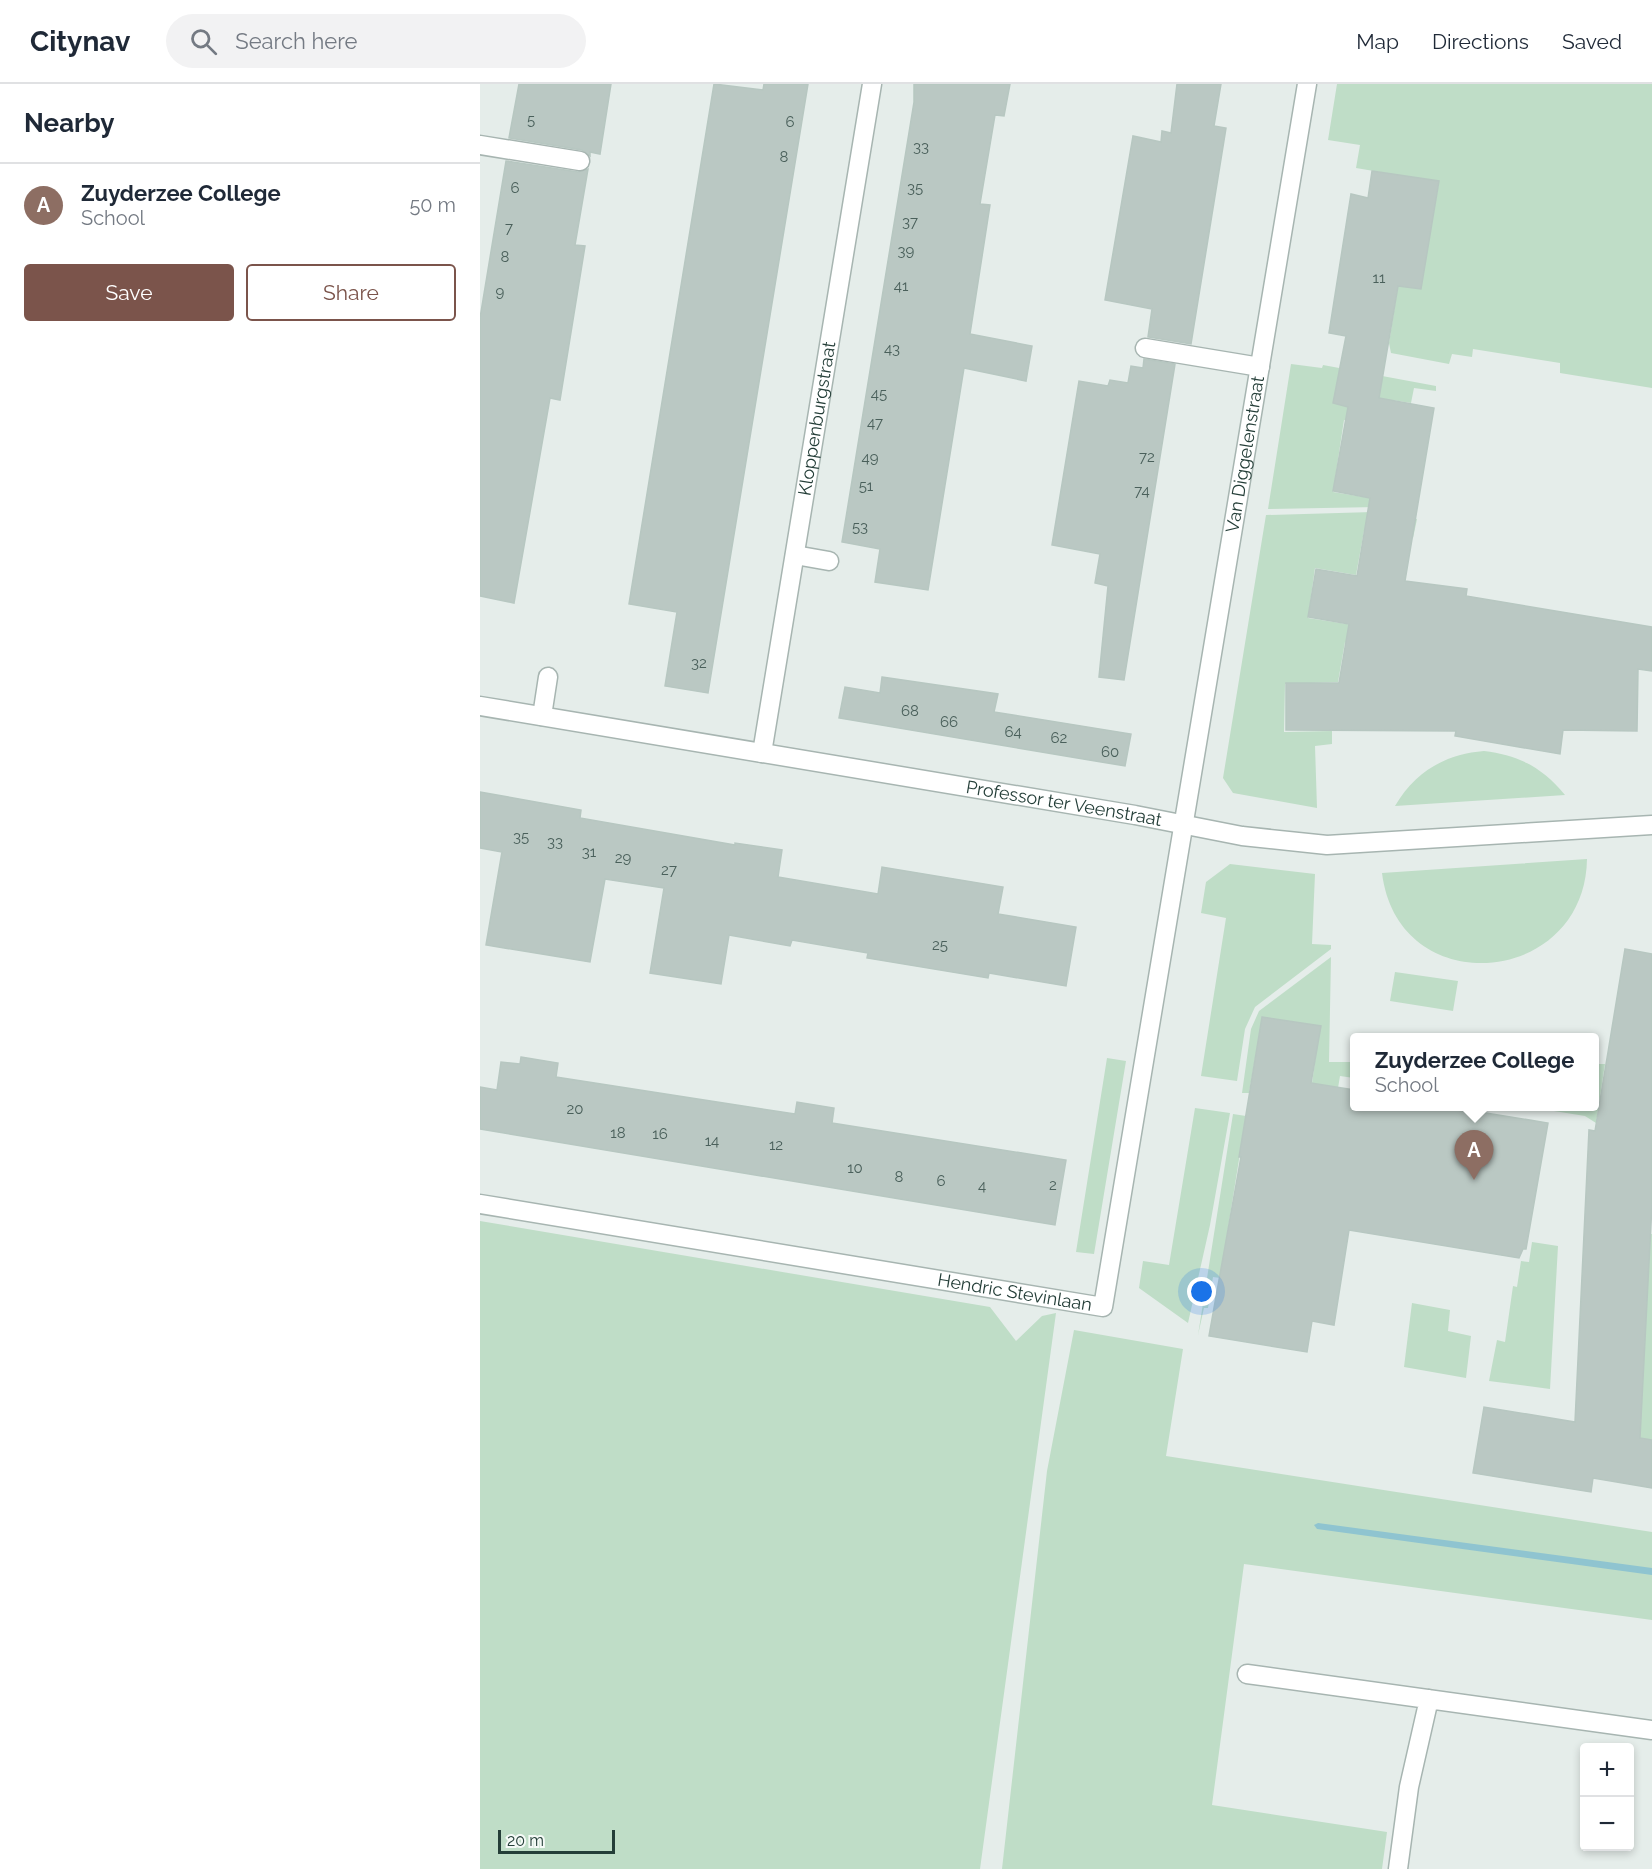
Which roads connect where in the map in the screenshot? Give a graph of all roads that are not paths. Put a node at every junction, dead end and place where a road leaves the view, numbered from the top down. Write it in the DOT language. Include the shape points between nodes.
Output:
graph roads {
  1 [pos="872,84"];
  2 [pos="1307,84"];
  3 [pos="480,146"];
  4 [pos="580,161"];
  5 [pos="1145,348"];
  6 [pos="1260,367"];
  7 [pos="795,555"];
  8 [pos="829,561"];
  9 [pos="548,677"];
  10 [pos="480,706"];
  11 [pos="542,716"];
  12 [pos="762,753"];
  13 [pos="1184,825"];
  14 [pos="1652,825"];
  15 [pos="480,1204"];
  16 [pos="1247,1674"];
  17 [pos="1429,1699"];
  18 [pos="1652,1730"];
  19 [pos="1398,1869"];
  1 -- 7 [label="street, Kloppenburgstraat"];
  2 -- 6 [label="street, Van Diggelenstraat"];
  3 -- 4 [label="street"];
  5 -- 6 [label="street"];
  6 -- 13 [label="street, Van Diggelenstraat"];
  7 -- 8 [label="street"];
  7 -- 12 [label="street, Kloppenburgstraat"];
  9 -- 11 [label="street"];
  10 -- 11 [label="street, Professor ter Veenstraat"];
  11 -- 12 [label="street, Professor ter Veenstraat"];
  12 -- 13 [label="street, Professor ter Veenstraat"];
  13 -- 14 [label="street, Professor ter Veenstraat" via="1273,840 1327,844"];
  13 -- 15 [label="street, Hendric Stevinlaan" via="1103,1307"];
  16 -- 17 [label="street"];
  17 -- 18 [label="street"];
  17 -- 19 [label="street" via="1409,1787"];
}
